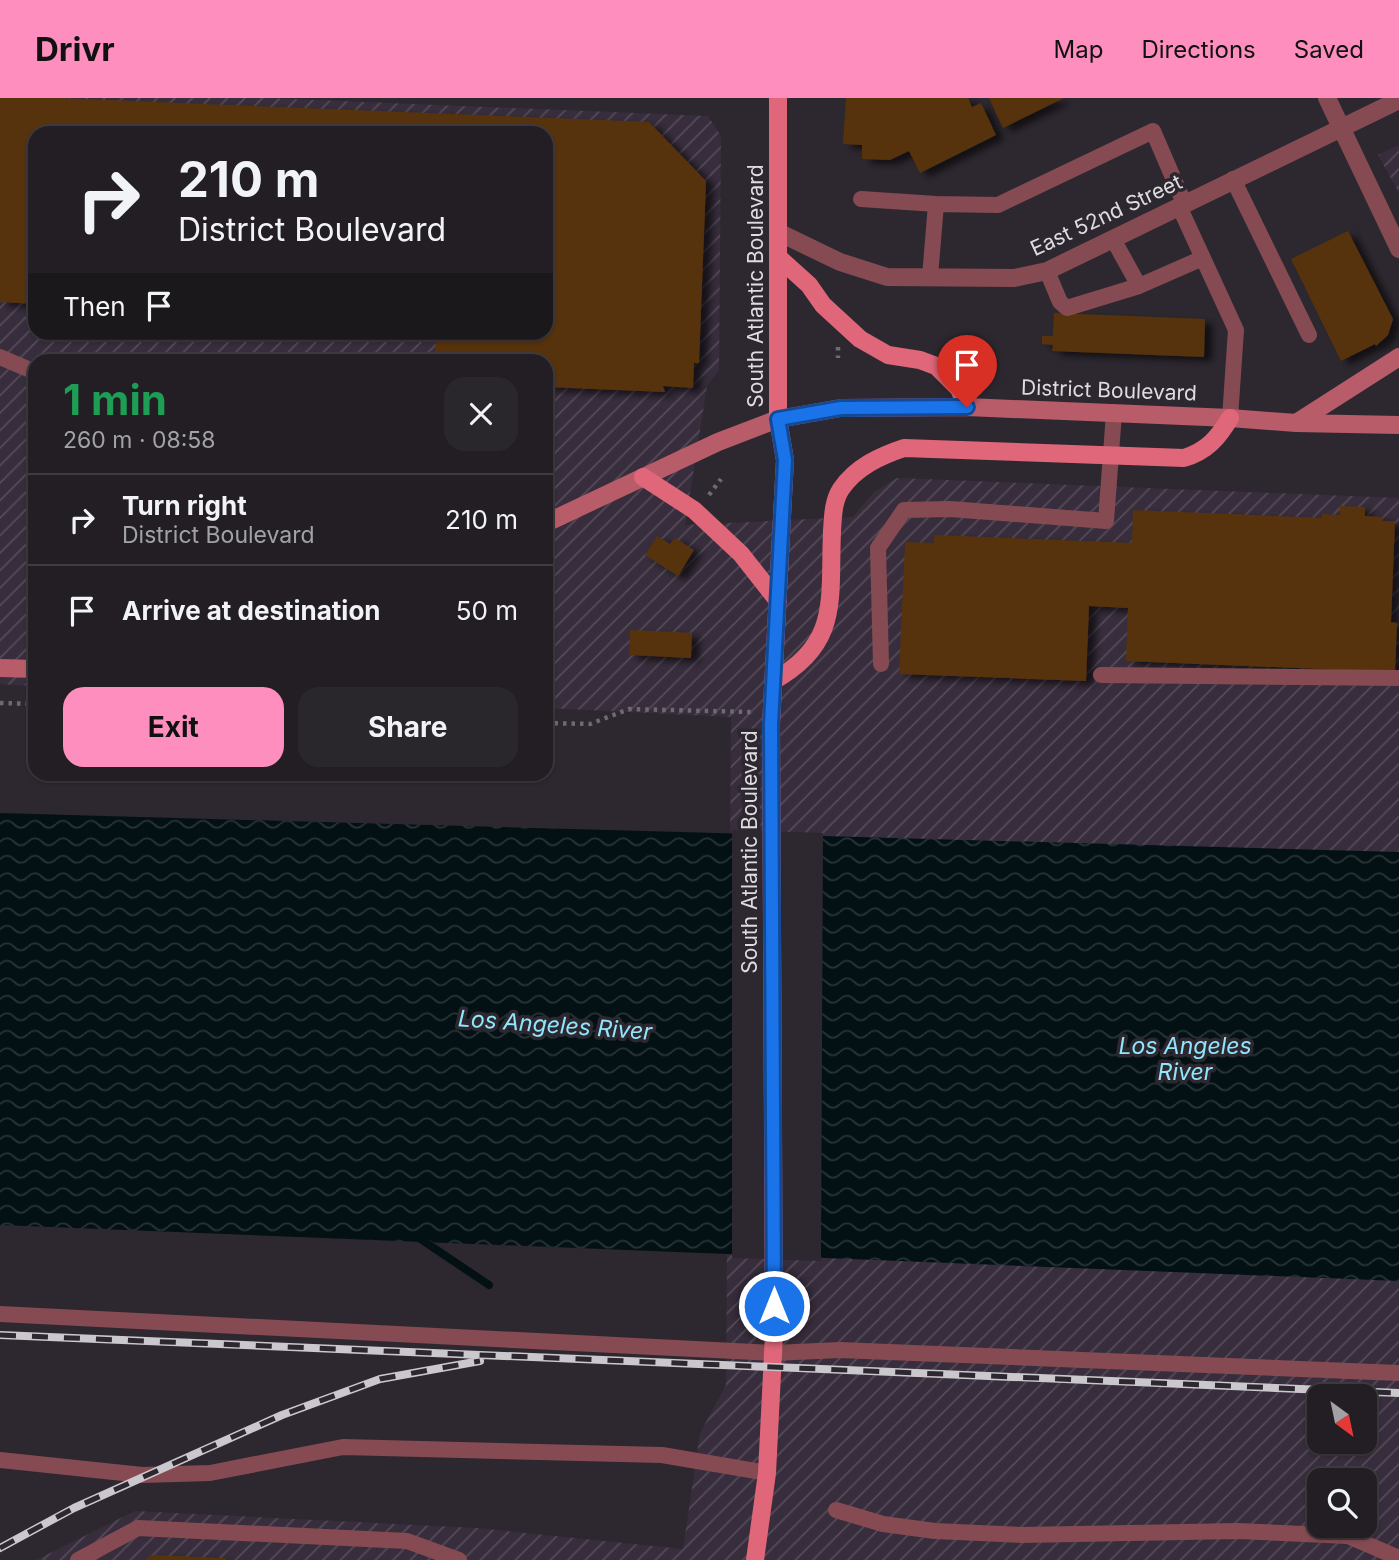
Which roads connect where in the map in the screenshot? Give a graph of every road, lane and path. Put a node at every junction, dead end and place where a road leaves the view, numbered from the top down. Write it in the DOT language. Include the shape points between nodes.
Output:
graph roads {
  1 [pos="1327,98"];
  2 [pos="778,100"];
  3 [pos="1399,100"];
  4 [pos="1341,128"];
  5 [pos="1233,179"];
  6 [pos="861,200"];
  7 [pos="936,204"];
  8 [pos="1182,205"];
  9 [pos="778,232"];
  10 [pos="1113,239"];
  11 [pos="1399,249"];
  12 [pos="778,257"];
  13 [pos="1203,258"];
  14 [pos="1047,271"];
  15 [pos="930,277"];
  16 [pos="1139,286"];
  17 [pos="1309,335"];
  18 [pos="0,357"];
  19 [pos="1399,357"];
  20 [pos="28,369"];
  21 [pos="967,407"];
  22 [pos="1114,413"];
  23 [pos="1230,418"];
  24 [pos="778,419"];
  25 [pos="1296,423"];
  26 [pos="1399,425"];
  27 [pos="1111,453"];
  28 [pos="643,477"];
  29 [pos="721,479"];
  30 [pos="706,498"];
  31 [pos="553,520"];
  32 [pos="778,601"];
  33 [pos="881,664"];
  34 [pos="0,668"];
  35 [pos="28,669"];
  36 [pos="1101,675"];
  37 [pos="1399,678"];
  38 [pos="773,681"];
  39 [pos="0,703"];
  40 [pos="28,704"];
  41 [pos="771,719"];
  42 [pos="553,723"];
  43 [pos="0,1314"];
  44 [pos="773,1353"];
  45 [pos="1399,1373"];
  46 [pos="0,1460"];
  47 [pos="767,1473"];
  48 [pos="836,1510"];
  49 [pos="1399,1558"];
  50 [pos="78,1560"];
  51 [pos="459,1560"];
  52 [pos="755,1560"];
  1 -- 4 [label="street"];
  2 -- 9 [label="main road, South Atlantic Boulevard"];
  3 -- 4 [label="street, East 52nd Street"];
  4 -- 5 [label="street, East 52nd Street"];
  4 -- 11 [label="street"];
  5 -- 8 [label="street, East 52nd Street"];
  5 -- 17 [label="lane"];
  6 -- 7 [label="lane"];
  7 -- 8 [label="lane" via="998,205 1153,131"];
  7 -- 15 [label="lane"];
  8 -- 10 [label="street, East 52nd Street"];
  8 -- 13 [label="lane"];
  9 -- 12 [label="main road, South Atlantic Boulevard"];
  9 -- 15 [label="street, East 52nd Street" via="839,262 887,277"];
  10 -- 14 [label="street, East 52nd Street"];
  10 -- 16 [label="lane"];
  12 -- 21 [label="main road" via="860,339 888,355 936,366 959,389"];
  12 -- 24 [label="main road, South Atlantic Boulevard"];
  13 -- 16 [label="lane"];
  13 -- 23 [label="lane" via="1236,330"];
  14 -- 15 [label="street, East 52nd Street" via="1014,278"];
  14 -- 16 [label="lane" via="1067,308"];
  18 -- 20 [label="lane"];
  19 -- 25 [label="main road"];
  21 -- 22 [label="main road, District Boulevard"];
  21 -- 24 [label="main road, District Boulevard" via="841,408"];
  22 -- 23 [label="main road, District Boulevard"];
  22 -- 27 [label="lane"];
  23 -- 25 [label="main road, District Boulevard"];
  23 -- 27 [label="main road" via="1200,453 1184,458"];
  24 -- 28 [label="main road, District Boulevard"];
  24 -- 32 [label="main road, South Atlantic Boulevard" via="785,460"];
  25 -- 26 [label="main road, District Boulevard"];
  27 -- 33 [label="lane" via="1106,521 904,510 878,548"];
  27 -- 38 [label="main road" via="904,448 875,458 841,489 834,507 823,634 794,670"];
  28 -- 31 [label="main road, District Boulevard"];
  28 -- 32 [label="main road" via="694,510 741,554"];
  29 -- 30 [label="path"];
  32 -- 38 [label="main road, South Atlantic Boulevard"];
  34 -- 35 [label="main road"];
  36 -- 37 [label="lane"];
  38 -- 41 [label="main road, South Atlantic Boulevard"];
  39 -- 40 [label="path"];
  41 -- 42 [label="path" via="629,709 590,724"];
  41 -- 44 [label="main road, South Atlantic Boulevard"];
  43 -- 44 [label="lane"];
  44 -- 45 [label="lane" via="840,1350"];
  44 -- 47 [label="main road, South Atlantic Boulevard"];
  46 -- 47 [label="lane" via="142,1475 210,1473 343,1447 662,1455"];
  47 -- 52 [label="main road, South Atlantic Boulevard"];
  48 -- 49 [label="lane" via="883,1524 935,1531 1348,1535"];
  50 -- 51 [label="lane" via="138,1528 407,1541"];
}
